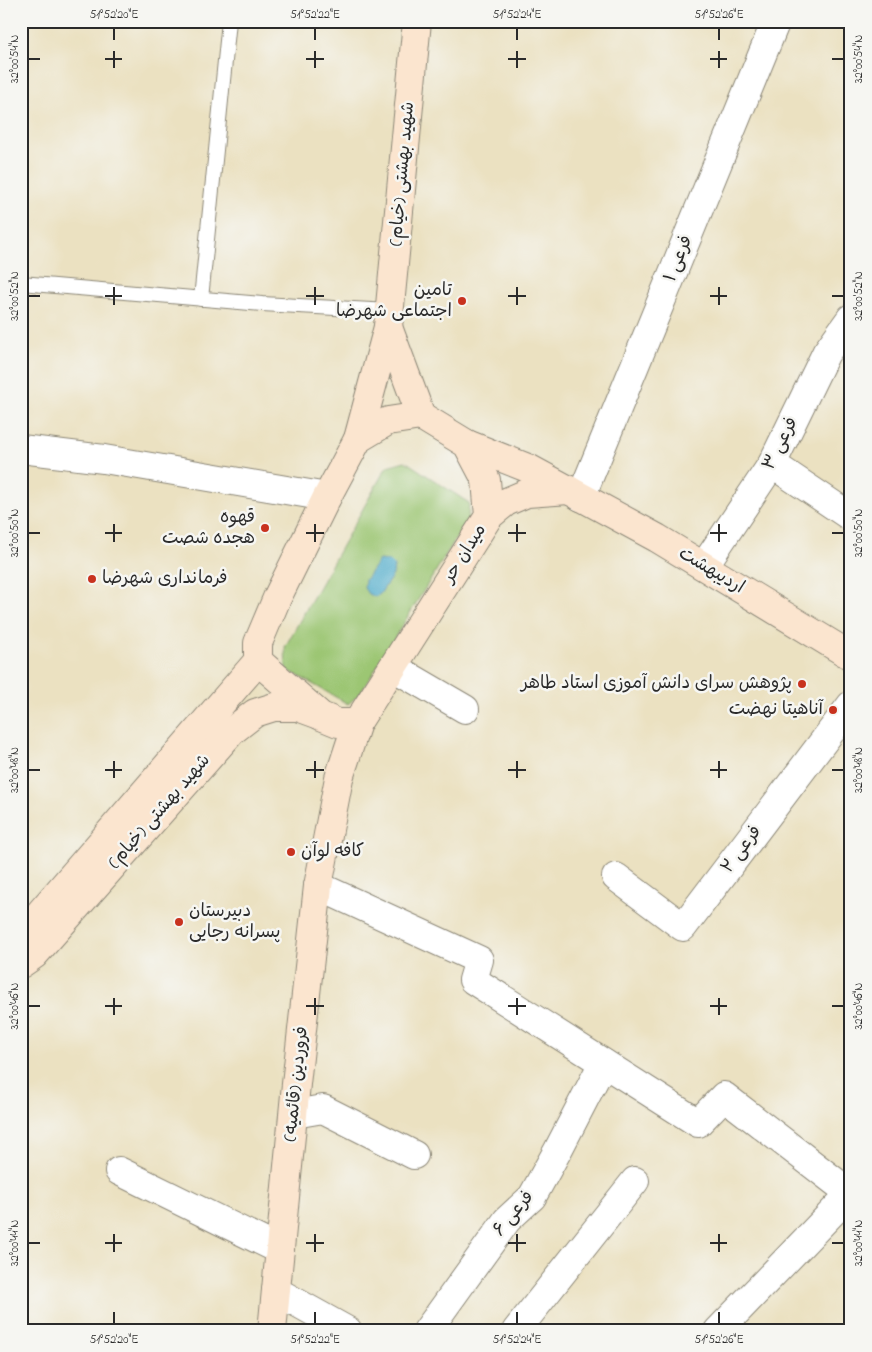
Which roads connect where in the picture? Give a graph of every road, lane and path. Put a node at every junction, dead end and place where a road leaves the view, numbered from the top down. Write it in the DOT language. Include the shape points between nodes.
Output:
graph roads {
  1 [pos="229,21"];
  2 [pos="417,21"];
  3 [pos="776,21"];
  4 [pos="21,283"];
  5 [pos="201,299"];
  6 [pos="851,318"];
  7 [pos="389,319"];
  8 [pos="421,416"];
  9 [pos="358,439"];
  10 [pos="467,444"];
  11 [pos="21,449"];
  12 [pos="772,464"];
  13 [pos="575,493"];
  14 [pos="327,497"];
  15 [pos="489,516"];
  16 [pos="851,517"];
  17 [pos="704,566"];
  18 [pos="851,656"];
  19 [pos="258,661"];
  20 [pos="393,667"];
  21 [pos="851,705"];
  22 [pos="465,709"];
  23 [pos="321,716"];
  24 [pos="357,723"];
  25 [pos="616,877"];
  26 [pos="318,886"];
  27 [pos="21,935"];
  28 [pos="21,964"];
  29 [pos="603,1063"];
  30 [pos="294,1114"];
  31 [pos="414,1155"];
  32 [pos="118,1171"];
  33 [pos="635,1181"];
  34 [pos="851,1194"];
  35 [pos="280,1250"];
  36 [pos="276,1291"];
  37 [pos="272,1331"];
  38 [pos="348,1331"];
  39 [pos="427,1331"];
  40 [pos="516,1331"];
  41 [pos="718,1331"];
  1 -- 5 [label="lane"];
  2 -- 7 [label="main road, شهید بهشتی (خیام)"];
  3 -- 13 [label="street, فرعی ۱"];
  4 -- 5 [label="lane"];
  5 -- 7 [label="lane"];
  6 -- 12 [label="street, فرعی ۳" via="826,353"];
  7 -- 8 [label="main road, شهید بهشتی (خیام)"];
  7 -- 9 [label="main road, شهید بهشتی (خیام)"];
  8 -- 9 [label="main road" via="388,421"];
  8 -- 10 [label="main road, میدان حر"];
  9 -- 14 [label="main road"];
  10 -- 13 [label="main road, اردیبهشت" via="530,469"];
  10 -- 15 [label="main road, میدان حر" via="486,480"];
  11 -- 14 [label="street" via="104,459"];
  12 -- 16 [label="street"];
  12 -- 17 [label="street, فرعی ۳"];
  13 -- 15 [label="main road" via="527,493 506,502"];
  13 -- 17 [label="main road, اردیبهشت"];
  14 -- 19 [label="main road" via="258,643"];
  15 -- 20 [label="main road, میدان حر"];
  17 -- 18 [label="main road, اردیبهشت"];
  19 -- 23 [label="main road"];
  19 -- 27 [label="main road, شهید بهشتی (خیام)"];
  20 -- 22 [label="street"];
  20 -- 24 [label="main road, میدان حر"];
  21 -- 25 [label="street, فرعی ۲" via="683,927"];
  23 -- 24 [label="main road" via="338,723"];
  23 -- 28 [label="main road, شهید بهشتی (خیام)" via="298,707 274,707 255,713 232,730 34,955"];
  24 -- 26 [label="main road, فروردین (قائمیه)" via="339,778"];
  26 -- 29 [label="street" via="479,960 473,980"];
  26 -- 30 [label="main road, فروردین (قائمیه)"];
  29 -- 34 [label="street" via="698,1123 724,1096"];
  29 -- 39 [label="street, فرعی ۶" via="532,1197 507,1220"];
  30 -- 31 [label="street" via="323,1109"];
  30 -- 35 [label="main road, فروردین (قائمیه)"];
  32 -- 35 [label="street"];
  33 -- 40 [label="street"];
  34 -- 41 [label="street"];
  35 -- 36 [label="main road, فروردین (قائمیه)"];
  36 -- 37 [label="main road, فروردین (قائمیه)"];
  36 -- 38 [label="street"];
}
